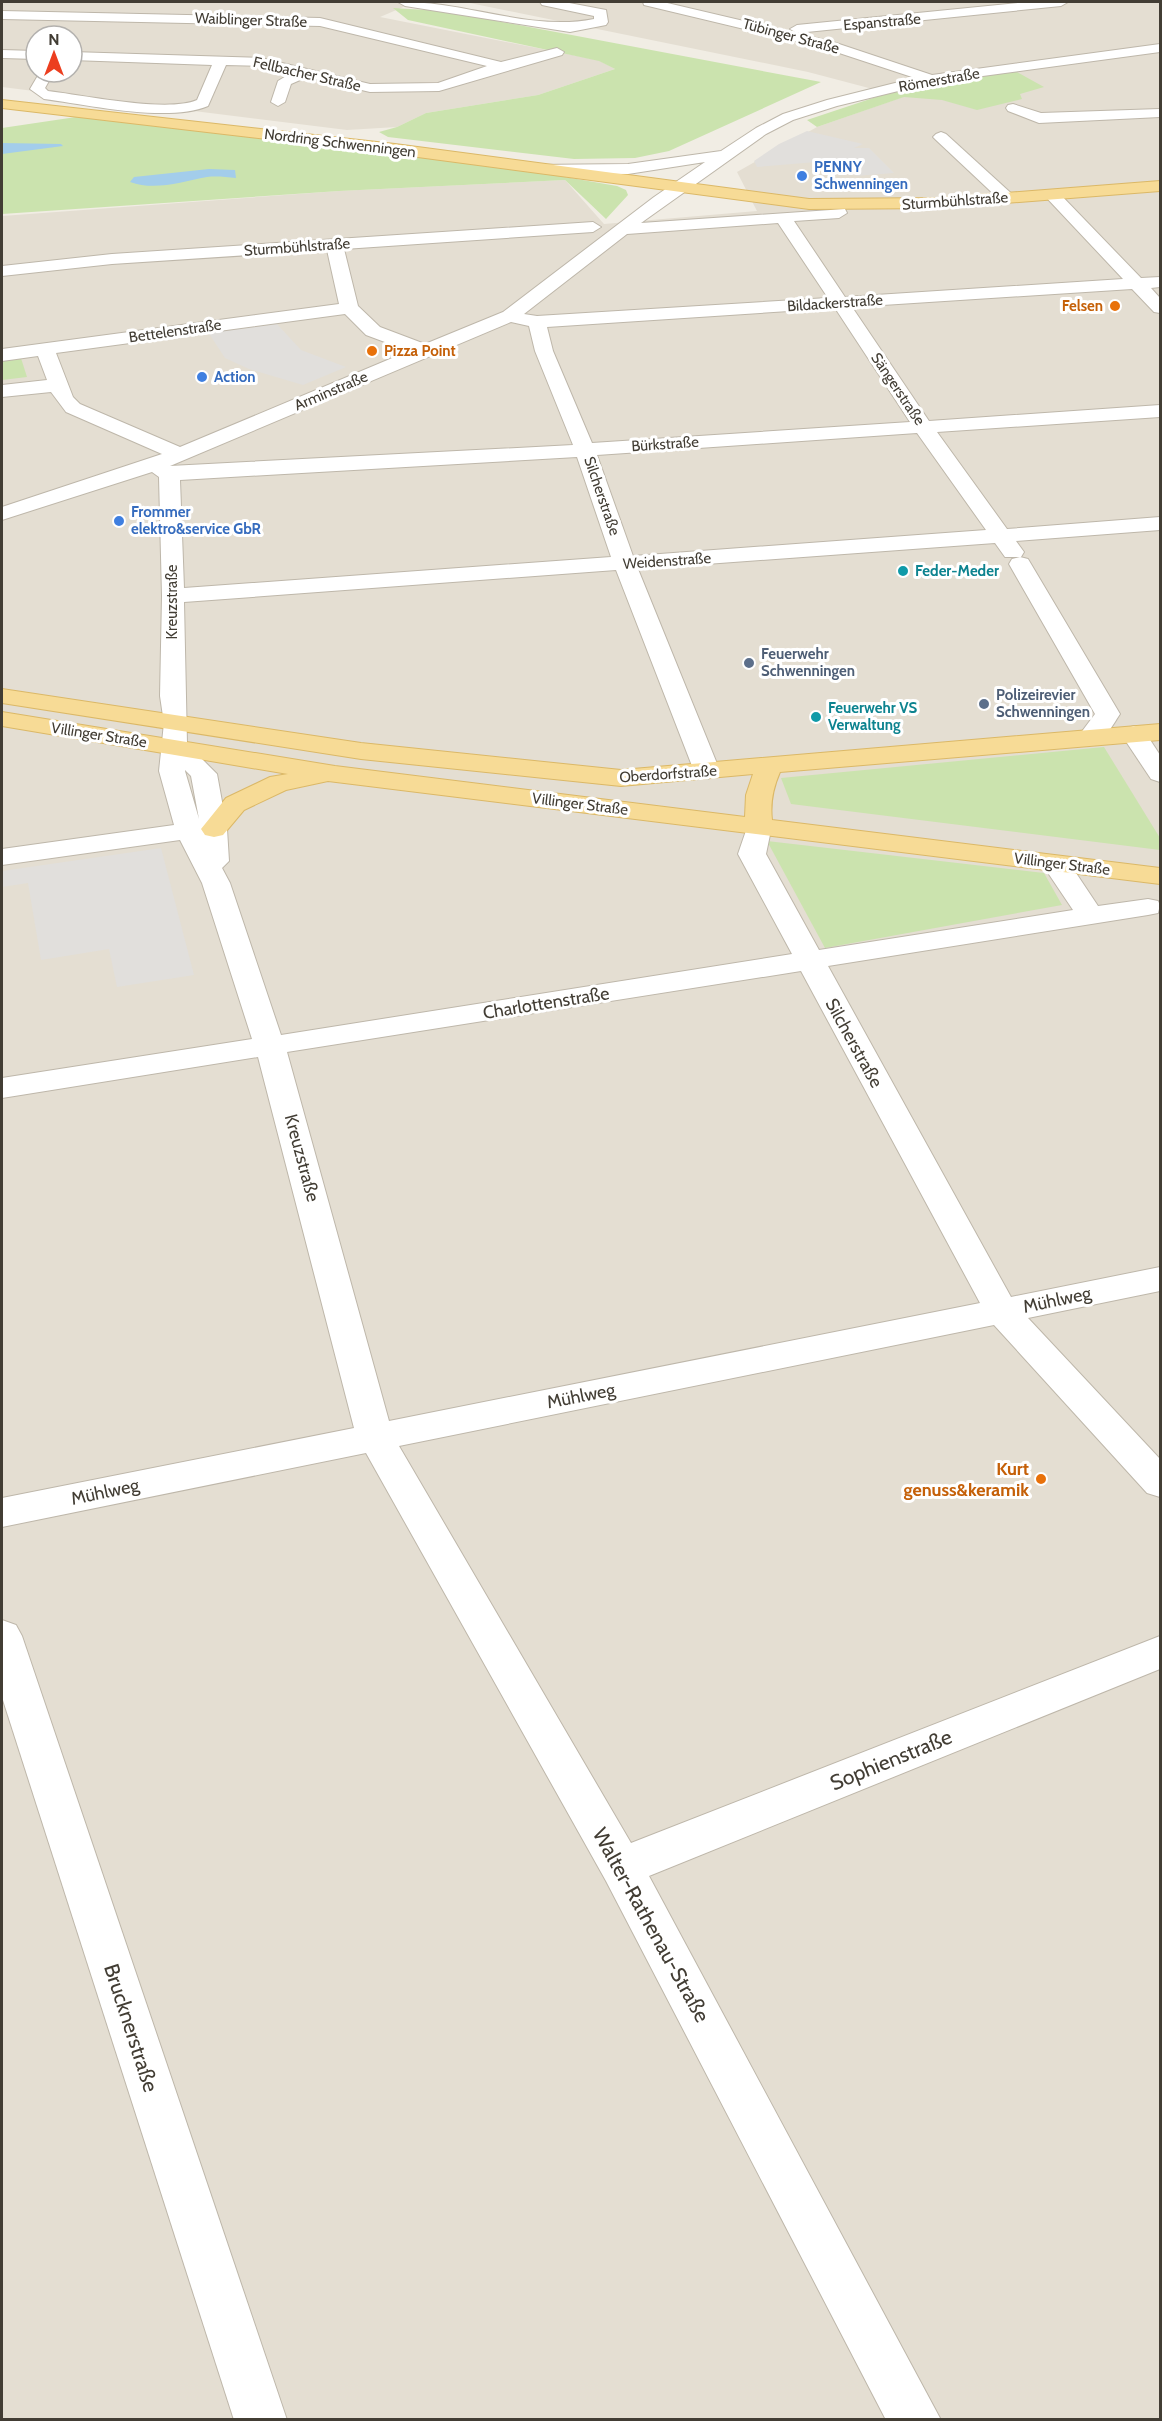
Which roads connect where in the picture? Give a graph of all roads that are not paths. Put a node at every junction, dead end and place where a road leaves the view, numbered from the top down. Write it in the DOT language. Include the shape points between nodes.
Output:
graph roads {
  1 [pos="218,2"];
  2 [pos="405,2"];
  3 [pos="547,2"];
  4 [pos="649,2"];
  5 [pos="1061,2"];
  6 [pos="2,15"];
  7 [pos="209,18"];
  8 [pos="774,32"];
  9 [pos="1161,48"];
  10 [pos="557,52"];
  11 [pos="2,54"];
  12 [pos="24,55"];
  13 [pos="84,56"];
  14 [pos="221,60"];
  15 [pos="496,66"];
  16 [pos="305,73"];
  17 [pos="931,79"];
  18 [pos="40,84"];
  19 [pos="278,102"];
  20 [pos="2,104"];
  21 [pos="1013,108"];
  22 [pos="1161,113"];
  23 [pos="941,137"];
  24 [pos="730,153"];
  25 [pos="540,168"];
  26 [pos="1161,186"];
  27 [pos="679,188"];
  28 [pos="1051,194"];
  29 [pos="1007,198"];
  30 [pos="769,201"];
  31 [pos="839,213"];
  32 [pos="783,217"];
  33 [pos="630,225"];
  34 [pos="593,227"];
  35 [pos="334,244"];
  36 [pos="2,271"];
  37 [pos="1161,282"];
  38 [pos="1136,283"];
  39 [pos="840,303"];
  40 [pos="349,308"];
  41 [pos="1161,308"];
  42 [pos="509,316"];
  43 [pos="537,322"];
  44 [pos="45,349"];
  45 [pos="426,351"];
  46 [pos="2,355"];
  47 [pos="58,385"];
  48 [pos="2,391"];
  49 [pos="1161,411"];
  50 [pos="923,427"];
  51 [pos="585,450"];
  52 [pos="168,464"];
  53 [pos="2,514"];
  54 [pos="1161,524"];
  55 [pos="1004,536"];
  56 [pos="625,564"];
  57 [pos="173,596"];
  58 [pos="2,696"];
  59 [pos="2,719"];
  60 [pos="1161,732"];
  61 [pos="1134,734"];
  62 [pos="176,735"];
  63 [pos="1090,738"];
  64 [pos="770,767"];
  65 [pos="707,771"];
  66 [pos="335,774"];
  67 [pos="1161,774"];
  68 [pos="759,825"];
  69 [pos="201,830"];
  70 [pos="2,857"];
  71 [pos="1056,864"];
  72 [pos="1161,876"];
  73 [pos="1148,907"];
  74 [pos="1090,915"];
  75 [pos="810,962"];
  76 [pos="270,1047"];
  77 [pos="2,1088"];
  78 [pos="1161,1279"];
  79 [pos="1002,1312"];
  80 [pos="375,1437"];
  81 [pos="1161,1483"];
  82 [pos="2,1514"];
  83 [pos="2,1636"];
  84 [pos="1161,1652"];
  85 [pos="621,1867"];
  86 [pos="261,2420"];
  87 [pos="915,2420"];
  1 -- 7 [label="street"];
  2 -- 3 [label="street" via="570,28 601,22 601,13"];
  4 -- 8 [label="street, Tübinger Straße"];
  5 -- 8 [label="street, Espanstraße"];
  6 -- 7 [label="street, Waiblinger Straße"];
  7 -- 15 [label="street, Waiblinger Straße" via="332,24"];
  8 -- 17 [label="street, Tübinger Straße"];
  9 -- 17 [label="street, Römerstraße"];
  10 -- 15 [label="street, Fellbacher Straße"];
  11 -- 12 [label="street"];
  13 -- 14 [label="street, Fellbacher Straße"];
  14 -- 16 [label="street, Fellbacher Straße" via="261,62"];
  14 -- 18 [label="street" via="203,103 178,109 44,95 37,89"];
  15 -- 16 [label="street, Fellbacher Straße" via="439,87 418,90 360,88"];
  16 -- 19 [label="street" via="285,81"];
  17 -- 24 [label="street, Römerstraße" via="788,117"];
  20 -- 25 [label="main road, Nordring Schwenningen"];
  21 -- 22 [label="street" via="1039,118"];
  23 -- 29 [label="street"];
  24 -- 25 [label="street, Römerstraße" via="628,169"];
  24 -- 27 [label="street, Römerstraße"];
  25 -- 27 [label="main road, Nordring Schwenningen"];
  26 -- 28 [label="main road, Sturmbühlstraße"];
  27 -- 30 [label="main road, Sturmbühlstraße"];
  27 -- 33 [label="street, Arminstraße"];
  28 -- 29 [label="main road, Sturmbühlstraße"];
  28 -- 38 [label="street"];
  29 -- 30 [label="main road, Sturmbühlstraße" via="849,206"];
  30 -- 33 [label="street, Arminstraße" via="696,209"];
  31 -- 32 [label="street"];
  32 -- 33 [label="street"];
  32 -- 39 [label="street, Sängerstraße"];
  33 -- 42 [label="street, Arminstraße"];
  34 -- 35 [label="street, Sturmbühlstraße"];
  35 -- 36 [label="street, Sturmbühlstraße" via="112,259"];
  35 -- 40 [label="street"];
  37 -- 38 [label="street, Bildackerstraße"];
  38 -- 39 [label="street, Bildackerstraße"];
  38 -- 41 [label="street"];
  39 -- 43 [label="street, Bildackerstraße"];
  39 -- 50 [label="street, Sängerstraße"];
  40 -- 44 [label="street, Bettelenstraße"];
  40 -- 45 [label="street" via="373,331"];
  42 -- 43 [label="street, Bildackerstraße"];
  42 -- 45 [label="street, Arminstraße"];
  43 -- 51 [label="street, Silcherstraße" via="544,351"];
  44 -- 46 [label="street, Bettelenstraße"];
  44 -- 47 [label="street"];
  45 -- 52 [label="street, Arminstraße"];
  47 -- 48 [label="street"];
  47 -- 52 [label="street" via="63,399 73,408"];
  49 -- 50 [label="street, Bürkstraße"];
  50 -- 51 [label="street, Bürkstraße"];
  50 -- 55 [label="street, Sängerstraße"];
  51 -- 52 [label="street, Bürkstraße"];
  51 -- 56 [label="street, Silcherstraße"];
  52 -- 53 [label="street, Arminstraße"];
  52 -- 57 [label="street, Kreuzstraße"];
  54 -- 55 [label="street, Weidenstraße"];
  55 -- 56 [label="street, Weidenstraße"];
  55 -- 63 [label="street, Sängerstraße" via="1108,714"];
  56 -- 57 [label="street, Weidenstraße"];
  56 -- 65 [label="street, Silcherstraße"];
  57 -- 62 [label="street, Kreuzstraße" via="172,696"];
  58 -- 62 [label="main road, Villinger Straße"];
  59 -- 62 [label="main road, Villinger Straße"];
  60 -- 61 [label="main road, Oberdorfstraße"];
  61 -- 63 [label="main road, Oberdorfstraße"];
  61 -- 67 [label="street"];
  62 -- 65 [label="main road, Oberdorfstraße" via="621,778"];
  62 -- 66 [label="main road, Villinger Straße"];
  62 -- 69 [label="street, Kreuzstraße" via="204,774"];
  63 -- 64 [label="main road, Oberdorfstraße"];
  64 -- 65 [label="main road, Oberdorfstraße"];
  64 -- 68 [label="main road, Silcherstraße" via="759,787"];
  66 -- 68 [label="main road, Villinger Straße"];
  66 -- 69 [label="main road" via="279,783 235,804"];
  68 -- 71 [label="main road, Villinger Straße"];
  68 -- 75 [label="street, Silcherstraße" via="752,854"];
  69 -- 70 [label="street"];
  69 -- 76 [label="street, Kreuzstraße"];
  71 -- 72 [label="main road, Villinger Straße"];
  71 -- 74 [label="street"];
  73 -- 74 [label="street, Charlottenstraße"];
  74 -- 75 [label="street, Charlottenstraße"];
  75 -- 76 [label="street, Charlottenstraße"];
  75 -- 79 [label="street, Silcherstraße"];
  76 -- 77 [label="street, Charlottenstraße"];
  76 -- 80 [label="street, Kreuzstraße"];
  78 -- 79 [label="street, Mühlweg"];
  79 -- 80 [label="street, Mühlweg"];
  79 -- 81 [label="street, Silcherstraße"];
  80 -- 82 [label="street, Mühlweg"];
  80 -- 85 [label="street, Walter-Rathenau-Straße"];
  83 -- 86 [label="street, Brucknerstraße"];
  84 -- 85 [label="street, Sophienstraße"];
  85 -- 87 [label="street, Walter-Rathenau-Straße"];
}
